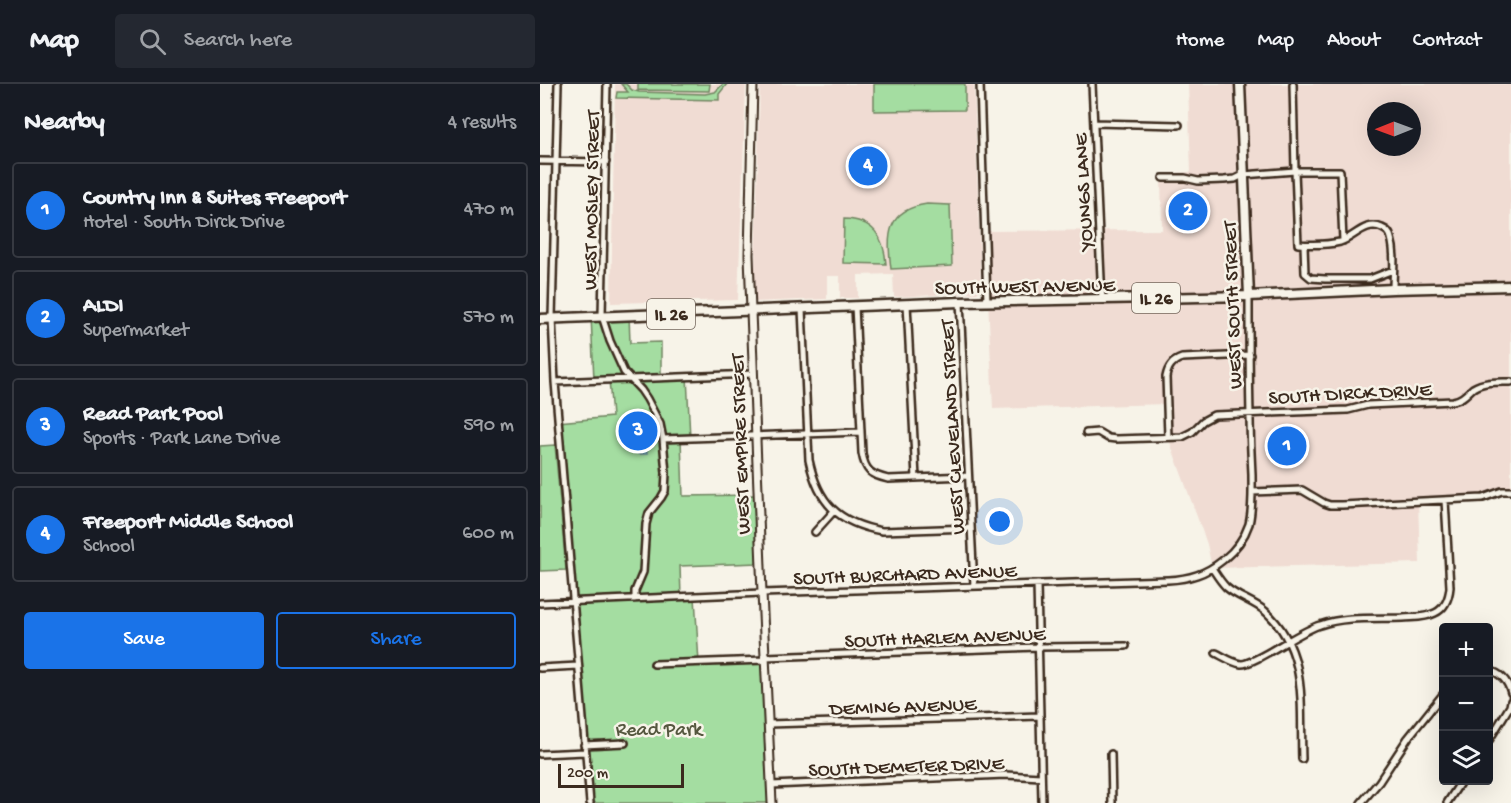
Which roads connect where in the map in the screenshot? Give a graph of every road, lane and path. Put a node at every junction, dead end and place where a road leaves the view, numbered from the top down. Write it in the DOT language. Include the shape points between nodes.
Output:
graph roads {
  1 [pos="558,84"];
  2 [pos="607,84"];
  3 [pos="753,84"];
  4 [pos="980,84"];
  5 [pos="1092,84"];
  6 [pos="1240,84"];
  7 [pos="1293,84"];
  8 [pos="1094,123"];
  9 [pos="1179,125"];
  10 [pos="540,161"];
  11 [pos="556,161"];
  12 [pos="606,162"];
  13 [pos="1295,171"];
  14 [pos="1243,175"];
  15 [pos="1163,178"];
  16 [pos="1342,241"];
  17 [pos="1304,245"];
  18 [pos="1393,270"];
  19 [pos="1511,286"];
  20 [pos="1393,289"];
  21 [pos="1249,296"];
  22 [pos="1102,300"];
  23 [pos="960,302"];
  24 [pos="987,302"];
  25 [pos="907,304"];
  26 [pos="855,306"];
  27 [pos="802,309"];
  28 [pos="751,311"];
  29 [pos="602,316"];
  30 [pos="552,318"];
  31 [pos="540,319"];
  32 [pos="1250,355"];
  33 [pos="753,374"];
  34 [pos="630,378"];
  35 [pos="555,382"];
  36 [pos="1511,382"];
  37 [pos="1250,413"];
  38 [pos="861,432"];
  39 [pos="808,433"];
  40 [pos="1086,433"];
  41 [pos="756,437"];
  42 [pos="1168,437"];
  43 [pos="663,439"];
  44 [pos="968,476"];
  45 [pos="916,478"];
  46 [pos="1511,491"];
  47 [pos="1252,492"];
  48 [pos="1445,500"];
  49 [pos="834,511"];
  50 [pos="1248,525"];
  51 [pos="971,528"];
  52 [pos="815,532"];
  53 [pos="1212,568"];
  54 [pos="1037,584"];
  55 [pos="974,586"];
  56 [pos="762,593"];
  57 [pos="634,599"];
  58 [pos="573,602"];
  59 [pos="540,603"];
  60 [pos="1288,640"];
  61 [pos="1126,646"];
  62 [pos="1038,647"];
  63 [pos="1216,653"];
  64 [pos="765,659"];
  65 [pos="654,664"];
  66 [pos="578,666"];
  67 [pos="540,668"];
  68 [pos="1493,671"];
  69 [pos="1511,693"];
  70 [pos="1439,698"];
  71 [pos="1511,700"];
  72 [pos="1039,716"];
  73 [pos="768,724"];
  74 [pos="1493,734"];
  75 [pos="625,743"];
  76 [pos="584,745"];
  77 [pos="585,752"];
  78 [pos="540,754"];
  79 [pos="1112,754"];
  80 [pos="1302,759"];
  81 [pos="1041,777"];
  82 [pos="771,785"];
  83 [pos="1459,785"];
  84 [pos="590,803"];
  85 [pos="772,803"];
  86 [pos="1042,803"];
  87 [pos="1113,803"];
  88 [pos="1361,803"];
  89 [pos="1447,803"];
  1 -- 11 [label="street"];
  2 -- 12 [label="street, WEST MOSLEY STREET"];
  3 -- 28 [label="main road, WEST EMPIRE STREET"];
  4 -- 24 [label="street"];
  5 -- 8 [label="street, YOUNGS LANE"];
  6 -- 14 [label="main road, WEST SOUTH STREET"];
  7 -- 13 [label="street"];
  8 -- 9 [label="street"];
  8 -- 22 [label="street, YOUNGS LANE"];
  10 -- 11 [label="street"];
  11 -- 12 [label="street"];
  11 -- 30 [label="street"];
  12 -- 29 [label="street, WEST MOSLEY STREET"];
  13 -- 14 [label="street"];
  13 -- 16 [label="street" via="1340,171"];
  13 -- 17 [label="street" via="1298,244"];
  14 -- 15 [label="street" via="1198,181"];
  14 -- 21 [label="main road, WEST SOUTH STREET"];
  16 -- 17 [label="street"];
  16 -- 18 [label="street" via="1368,227 1380,226 1391,236"];
  17 -- 18 [label="street" via="1305,273 1311,278 1370,279"];
  18 -- 20 [label="street"];
  19 -- 20 [label="main road, SOUTH WEST AVENUE / IL 26"];
  20 -- 21 [label="main road, SOUTH WEST AVENUE / IL 26"];
  21 -- 22 [label="main road, SOUTH WEST AVENUE / IL 26"];
  21 -- 32 [label="street, WEST SOUTH STREET"];
  22 -- 24 [label="main road, SOUTH WEST AVENUE / IL 26"];
  23 -- 24 [label="main road, SOUTH WEST AVENUE / IL 26"];
  23 -- 25 [label="main road, SOUTH WEST AVENUE / IL 26"];
  23 -- 44 [label="street, WEST CLEVELAND STREET"];
  25 -- 26 [label="main road, SOUTH WEST AVENUE / IL 26"];
  25 -- 45 [label="street"];
  26 -- 27 [label="main road, SOUTH WEST AVENUE / IL 26"];
  26 -- 38 [label="street"];
  27 -- 28 [label="main road, SOUTH WEST AVENUE / IL 26"];
  27 -- 39 [label="street"];
  28 -- 29 [label="main road, SOUTH WEST AVENUE / IL 26"];
  28 -- 33 [label="main road, WEST EMPIRE STREET"];
  29 -- 30 [label="main road, SOUTH WEST AVENUE / IL 26"];
  29 -- 34 [label="street"];
  30 -- 31 [label="main road, SOUTH WEST AVENUE / IL 26"];
  30 -- 35 [label="street"];
  32 -- 37 [label="street, WEST SOUTH STREET"];
  32 -- 42 [label="street" via="1177,359 1166,377"];
  33 -- 34 [label="street"];
  33 -- 41 [label="main road, WEST EMPIRE STREET"];
  34 -- 35 [label="street"];
  34 -- 43 [label="street" via="651,405"];
  35 -- 58 [label="street"];
  36 -- 37 [label="street, SOUTH DIRCK DRIVE" via="1487,382 1453,401"];
  37 -- 42 [label="street, SOUTH DIRCK DRIVE" via="1214,415 1182,437"];
  37 -- 47 [label="street, WEST SOUTH STREET"];
  38 -- 39 [label="street"];
  38 -- 45 [label="street" via="863,462 868,471 888,479"];
  39 -- 41 [label="street"];
  39 -- 49 [label="street" via="812,476"];
  40 -- 42 [label="street, SOUTH DIRCK DRIVE" via="1098,432 1116,439"];
  41 -- 43 [label="street"];
  41 -- 56 [label="main road, WEST EMPIRE STREET"];
  43 -- 57 [label="street" via="665,491 649,513 642,572"];
  44 -- 45 [label="street"];
  44 -- 51 [label="street, WEST CLEVELAND STREET"];
  46 -- 48 [label="street" via="1483,498"];
  47 -- 48 [label="street" via="1302,490 1330,505"];
  47 -- 50 [label="street, WEST SOUTH STREET"];
  48 -- 60 [label="street" via="1450,587 1449,598 1440,610 1425,617 1331,622"];
  49 -- 51 [label="street" via="857,525 882,531"];
  49 -- 52 [label="street"];
  50 -- 53 [label="street, SOUTH BURCHARD AVENUE" via="1231,553"];
  51 -- 55 [label="street, WEST CLEVELAND STREET"];
  53 -- 54 [label="street, SOUTH BURCHARD AVENUE" via="1183,579"];
  53 -- 60 [label="street" via="1224,585 1265,612"];
  54 -- 55 [label="street, SOUTH BURCHARD AVENUE"];
  54 -- 62 [label="street"];
  55 -- 56 [label="street, SOUTH BURCHARD AVENUE"];
  56 -- 57 [label="street, SOUTH BURCHARD AVENUE"];
  56 -- 64 [label="main road, WEST EMPIRE STREET"];
  57 -- 58 [label="street, SOUTH BURCHARD AVENUE"];
  58 -- 59 [label="street, SOUTH BURCHARD AVENUE"];
  58 -- 66 [label="street"];
  60 -- 63 [label="street" via="1244,664"];
  60 -- 80 [label="street" via="1299,671"];
  61 -- 62 [label="street, SOUTH HARLEM AVENUE"];
  62 -- 64 [label="street, SOUTH HARLEM AVENUE"];
  62 -- 72 [label="street"];
  64 -- 65 [label="street, SOUTH HARLEM AVENUE"];
  64 -- 73 [label="main road, WEST EMPIRE STREET"];
  66 -- 67 [label="street"];
  66 -- 76 [label="street"];
  68 -- 69 [label="street" via="1508,684"];
  70 -- 88 [label="street"];
  71 -- 74 [label="street"];
  72 -- 73 [label="street, DEMING AVENUE"];
  72 -- 81 [label="street"];
  73 -- 82 [label="main road, WEST EMPIRE STREET"];
  75 -- 76 [label="street"];
  76 -- 77 [label="street"];
  77 -- 78 [label="street"];
  77 -- 84 [label="street"];
  79 -- 87 [label="street"];
  81 -- 82 [label="street, SOUTH DEMETER DRIVE" via="1005,775"];
  81 -- 86 [label="street"];
  82 -- 85 [label="main road, WEST EMPIRE STREET"];
  83 -- 89 [label="street"];
}
